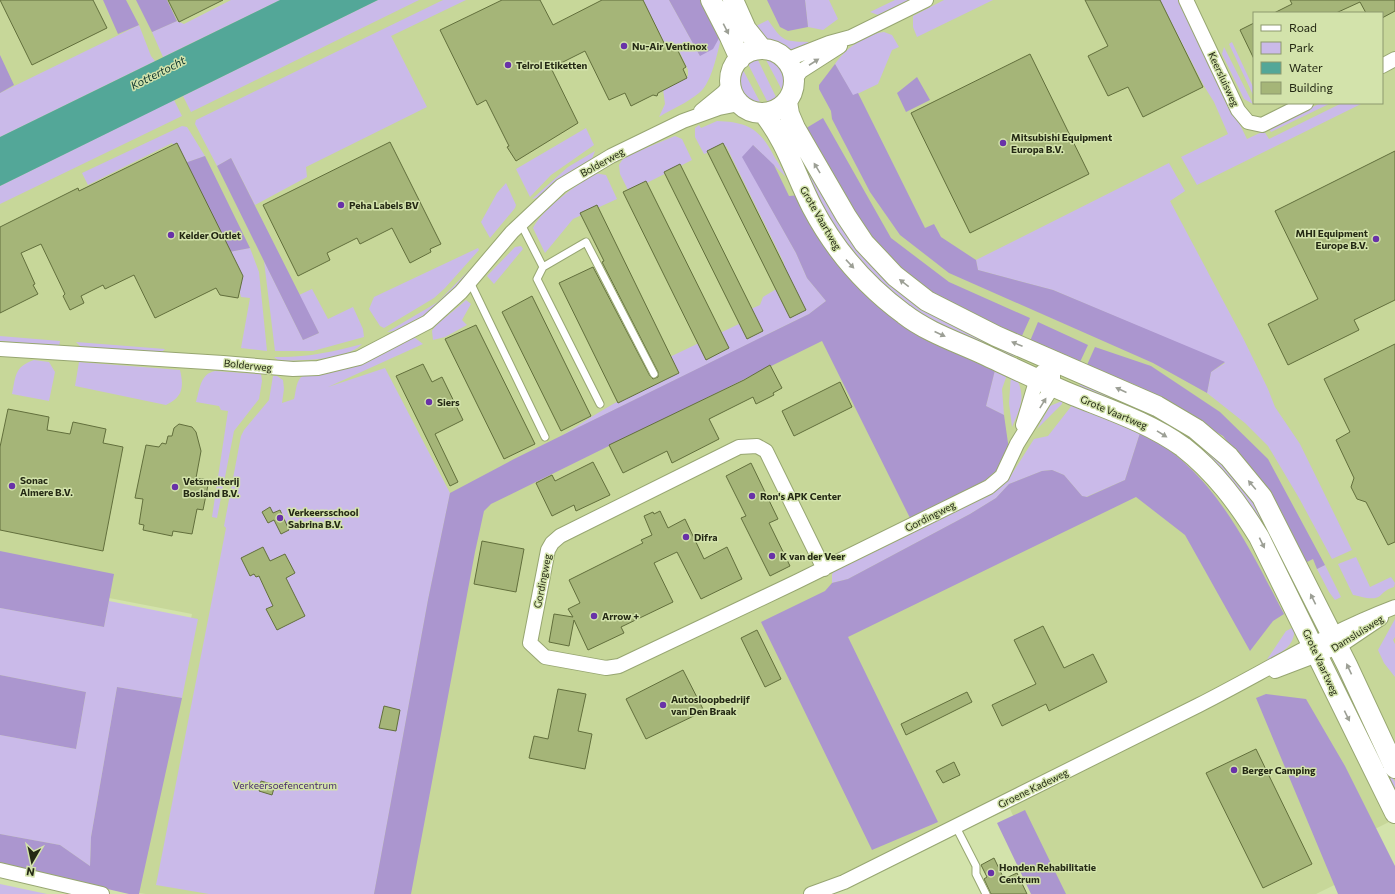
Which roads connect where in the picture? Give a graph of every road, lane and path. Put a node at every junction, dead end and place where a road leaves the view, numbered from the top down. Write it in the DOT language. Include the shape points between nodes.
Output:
graph roads {
  1 [pos="711,0"];
  2 [pos="733,0"];
  3 [pos="926,0"];
  4 [pos="1186,0"];
  5 [pos="851,37"];
  6 [pos="762,49"];
  7 [pos="740,58"];
  8 [pos="1395,59"];
  9 [pos="786,60"];
  10 [pos="1383,65"];
  11 [pos="794,79"];
  12 [pos="730,85"];
  13 [pos="787,102"];
  14 [pos="739,104"];
  15 [pos="1304,104"];
  16 [pos="764,114"];
  17 [pos="695,116"];
  18 [pos="520,224"];
  19 [pos="543,266"];
  20 [pos="470,282"];
  21 [pos="0,349"];
  22 [pos="1053,360"];
  23 [pos="654,374"];
  24 [pos="1045,382"];
  25 [pos="600,404"];
  26 [pos="545,437"];
  27 [pos="824,569"];
  28 [pos="1395,608"];
  29 [pos="1334,640"];
  30 [pos="1315,650"];
  31 [pos="1395,768"];
  32 [pos="1395,813"];
  33 [pos="955,825"];
  34 [pos="0,870"];
  35 [pos="102,894"];
  36 [pos="811,894"];
  37 [pos="986,894"];
  1 -- 7 [label="main road, one-way"];
  2 -- 6 [label="main road" via="746,29"];
  3 -- 5 [label="street"];
  4 -- 15 [label="street, Keersluisweg" via="1238,110 1248,122 1262,125"];
  5 -- 9 [label="street"];
  11 -- 5 [label="street, one-way" via="801,71"];
  6 -- 7 [label="main road"];
  6 -- 9 [label="main road" via="771,50"];
  7 -- 12 [label="main road" via="734,66"];
  8 -- 10 [label="street"];
  9 -- 11 [label="main road" via="791,66"];
  11 -- 13 [label="main road" via="793,92"];
  12 -- 14 [label="main road"];
  12 -- 17 [label="street, Bolderweg"];
  13 -- 16 [label="main road" via="776,110"];
  22 -- 13 [label="main road, Grote Vaartweg, one-way" via="996,336 927,301 895,276 864,243 846,216 795,128"];
  14 -- 16 [label="main road" via="750,112"];
  14 -- 17 [label="street, Bolderweg"];
  16 -- 24 [label="main road, Grote Vaartweg, one-way" via="779,136 813,208 834,243 847,261 882,297 906,316 935,332"];
  17 -- 18 [label="street, Bolderweg" via="611,156 561,186"];
  18 -- 19 [label="lane"];
  18 -- 20 [label="street, Bolderweg"];
  19 -- 23 [label="lane" via="586,242"];
  19 -- 25 [label="lane" via="537,279"];
  20 -- 21 [label="street, Bolderweg" via="428,322 359,358 318,368 281,369"];
  20 -- 26 [label="lane"];
  22 -- 24 [label="street, Gordingweg"];
  29 -- 22 [label="main road, Grote Vaartweg, one-way" via="1262,497 1230,457 1196,429 1157,406"];
  24 -- 27 [label="street, Gordingweg" via="1002,476 989,487"];
  24 -- 30 [label="main road, Grote Vaartweg, one-way" via="1147,425 1183,447 1219,480 1260,537"];
  27 -- 27 [label="street, Gordingweg" via="619,666 606,668 545,657 530,644 548,550 552,543 560,536 739,447 757,446 766,451"];
  28 -- 29 [label="street, Damsluisweg" via="1362,619"];
  29 -- 30 [label="street, Damsluisweg"];
  31 -- 29 [label="main road, Grote Vaartweg, one-way"];
  30 -- 32 [label="main road, Grote Vaartweg, one-way"];
  30 -- 33 [label="street, Groene Kadeweg"];
  33 -- 36 [label="street, Groene Kadeweg" via="844,882"];
  33 -- 37 [label="lane" via="976,866 976,874"];
  34 -- 35 [label="street"];
}
